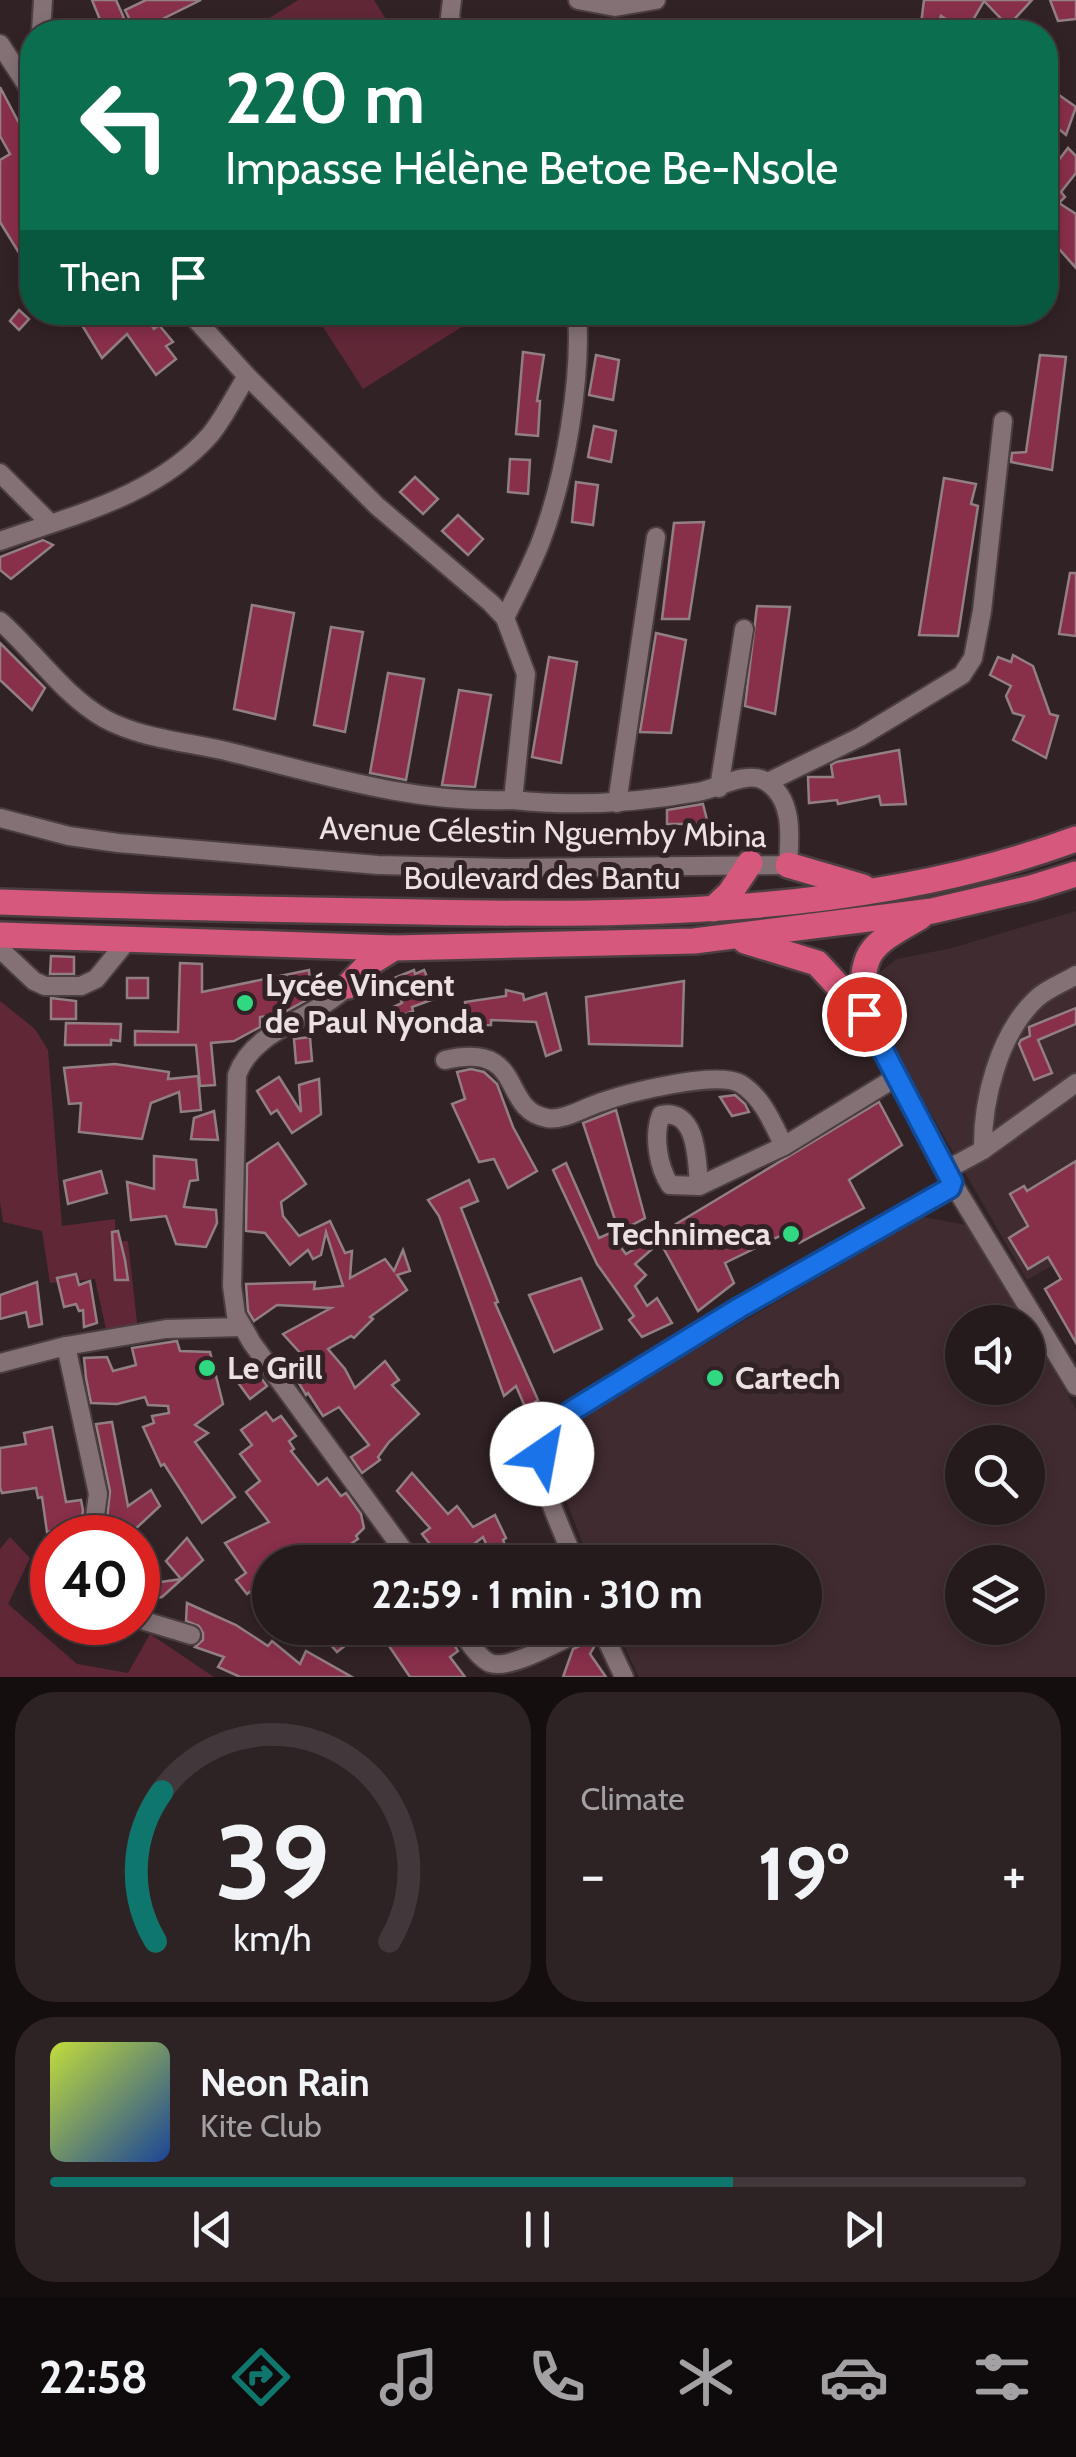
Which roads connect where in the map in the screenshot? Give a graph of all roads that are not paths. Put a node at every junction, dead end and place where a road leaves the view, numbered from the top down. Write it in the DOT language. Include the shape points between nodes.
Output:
graph roads {
  1 [pos="578,0"];
  2 [pos="656,0"];
  3 [pos="0,44"];
  4 [pos="20,75"];
  5 [pos="201,325"];
  6 [pos="578,325"];
  7 [pos="247,376"];
  8 [pos="1002,421"];
  9 [pos="0,474"];
  10 [pos="50,523"];
  11 [pos="656,536"];
  12 [pos="0,541"];
  13 [pos="505,618"];
  14 [pos="0,620"];
  15 [pos="744,629"];
  16 [pos="768,782"];
  17 [pos="719,788"];
  18 [pos="513,800"];
  19 [pos="617,803"];
  20 [pos="0,818"];
  21 [pos="1076,839"];
  22 [pos="750,864"];
  23 [pos="788,865"];
  24 [pos="1076,874"];
  25 [pos="873,890"];
  26 [pos="0,902"];
  27 [pos="713,909"];
  28 [pos="932,911"];
  29 [pos="0,935"];
  30 [pos="734,938"];
  31 [pos="127,941"];
  32 [pos="334,945"];
  33 [pos="394,948"];
  34 [pos="0,949"];
  35 [pos="1076,975"];
  36 [pos="348,986"];
  37 [pos="864,1014"];
  38 [pos="445,1060"];
  39 [pos="895,1078"];
  40 [pos="1076,1083"];
  41 [pos="784,1146"];
  42 [pos="983,1150"];
  43 [pos="949,1176"];
  44 [pos="699,1186"];
  45 [pos="242,1327"];
  46 [pos="66,1346"];
  47 [pos="0,1363"];
  48 [pos="1076,1386"];
  49 [pos="95,1515"];
  50 [pos="400,1545"];
  51 [pos="569,1545"];
  52 [pos="160,1625"];
  53 [pos="191,1635"];
  54 [pos="473,1645"];
  55 [pos="551,1645"];
  56 [pos="609,1645"];
  57 [pos="624,1677"];
  1 -- 2 [label="street" via="615,7"];
  3 -- 4 [label="street"];
  5 -- 7 [label="street"];
  6 -- 13 [label="street" via="572,412 552,507"];
  7 -- 10 [label="street" via="212,433 162,478"];
  7 -- 13 [label="street" via="377,506"];
  8 -- 16 [label="street" via="982,611 973,658 962,675 860,737"];
  9 -- 10 [label="street"];
  10 -- 12 [label="street"];
  11 -- 19 [label="street"];
  13 -- 18 [label="street" via="526,674"];
  14 -- 18 [label="street" via="78,700 120,726 392,791 469,802"];
  15 -- 17 [label="street"];
  16 -- 17 [label="street" via="746,778"];
  16 -- 23 [label="street" via="787,813"];
  17 -- 19 [label="street"];
  18 -- 19 [label="street"];
  20 -- 22 [label="street, Avenue Célestin Nguemby Mbina" via="118,843 378,865"];
  21 -- 25 [label="highway, Boulevard des Bantu"];
  22 -- 23 [label="street, Avenue Célestin Nguemby Mbina"];
  22 -- 27 [label="highway"];
  23 -- 25 [label="highway"];
  24 -- 28 [label="highway, Boulevard des Bantu"];
  25 -- 27 [label="highway, Boulevard des Bantu"];
  26 -- 27 [label="highway, Boulevard des Bantu" via="514,914"];
  28 -- 30 [label="highway, Boulevard des Bantu"];
  28 -- 37 [label="highway" via="880,940 868,955"];
  29 -- 31 [label="highway, Boulevard des Bantu"];
  30 -- 33 [label="highway, Boulevard des Bantu"];
  30 -- 37 [label="highway" via="816,963"];
  31 -- 32 [label="highway, Boulevard des Bantu"];
  31 -- 34 [label="street" via="96,978 80,986 34,981"];
  32 -- 33 [label="highway, Boulevard des Bantu"];
  32 -- 36 [label="highway" via="348,964"];
  33 -- 36 [label="highway"];
  35 -- 42 [label="street" via="1037,998 1001,1046"];
  36 -- 45 [label="street" via="317,1012 255,1046 236,1075 232,1286"];
  37 -- 39 [label="street"];
  38 -- 41 [label="street" via="494,1061 525,1104 545,1118 660,1088 731,1080 762,1105"];
  39 -- 41 [label="street"];
  39 -- 43 [label="street"];
  40 -- 42 [label="street"];
  41 -- 44 [label="street"];
  42 -- 43 [label="street"];
  43 -- 48 [label="street"];
  43 -- 51 [label="street" via="944,1193 570,1412 550,1434 542,1466"];
  45 -- 46 [label="street" via="166,1328"];
  45 -- 50 [label="street"];
  46 -- 47 [label="street"];
  46 -- 49 [label="street" via="98,1494"];
  52 -- 53 [label="street"];
  54 -- 55 [label="street" via="500,1665"];
  56 -- 57 [label="street"];
}
